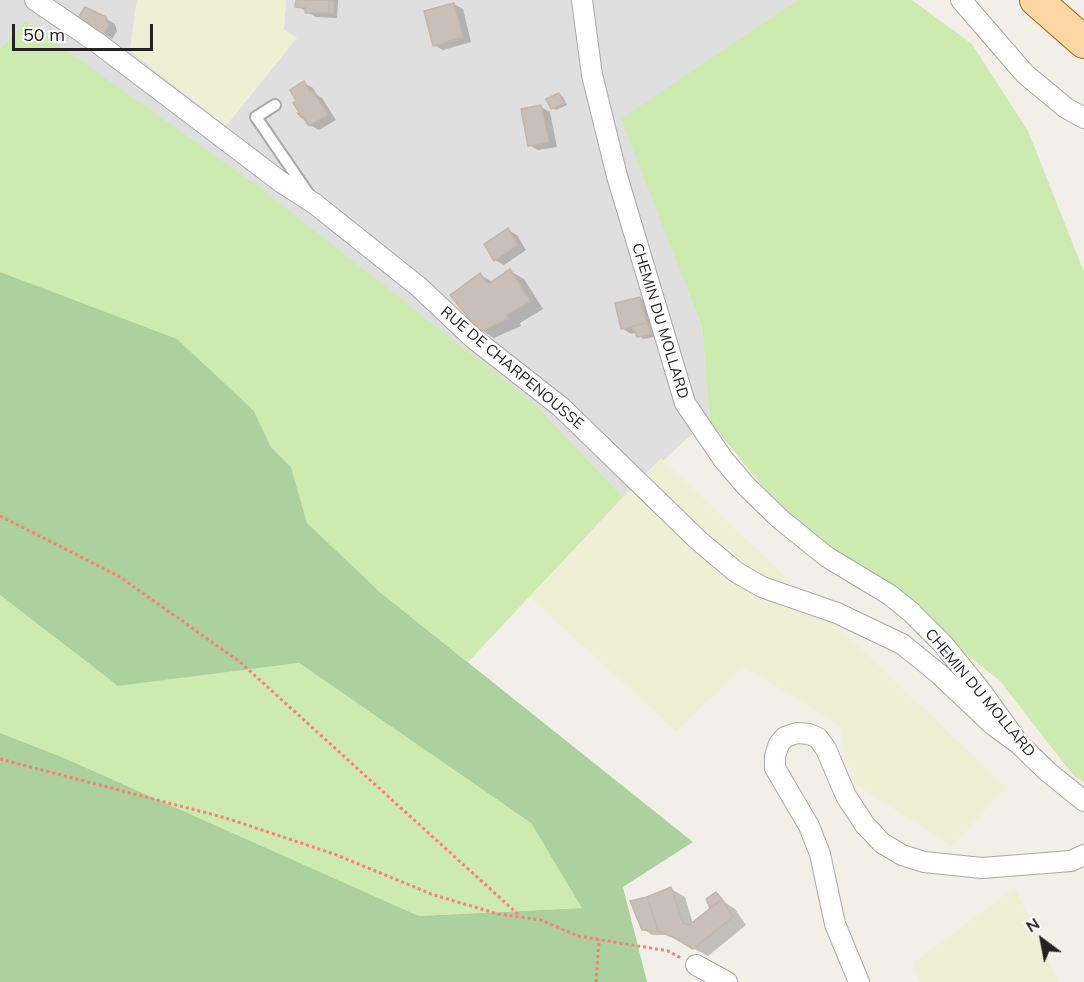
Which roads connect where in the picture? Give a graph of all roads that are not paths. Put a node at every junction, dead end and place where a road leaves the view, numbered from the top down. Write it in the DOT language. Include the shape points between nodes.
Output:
graph roads {
  1 [pos="35,0"];
  2 [pos="582,0"];
  3 [pos="961,0"];
  4 [pos="1036,0"];
  5 [pos="1069,0"];
  6 [pos="1084,13"];
  7 [pos="1084,42"];
  8 [pos="275,105"];
  9 [pos="1084,118"];
  10 [pos="315,204"];
  11 [pos="1019,744"];
  12 [pos="1084,801"];
  13 [pos="1084,855"];
  14 [pos="696,965"];
  15 [pos="727,982"];
  16 [pos="859,982"];
  1 -- 10 [label="street, RUE DE CHARPENOUSSE"];
  2 -- 11 [label="street, CHEMIN DU MOLLARD" via="592,75 617,176 685,403 723,459 780,519 827,557 890,595 943,644"];
  3 -- 9 [label="street" via="1025,74"];
  4 -- 7 [label="main road"];
  5 -- 6 [label="main road"];
  8 -- 10 [label="lane" via="256,117"];
  10 -- 11 [label="street, RUE DE CHARPENOUSSE" via="561,407 736,572 762,587 837,613 902,644"];
  11 -- 12 [label="street, CHEMIN DU MOLLARD"];
  13 -- 16 [label="street" via="1071,861 982,868 924,862 902,855 882,843 865,825 818,738 797,733 785,737 777,750 775,768 809,826 820,854 835,924"];
  14 -- 15 [label="street"];
}
